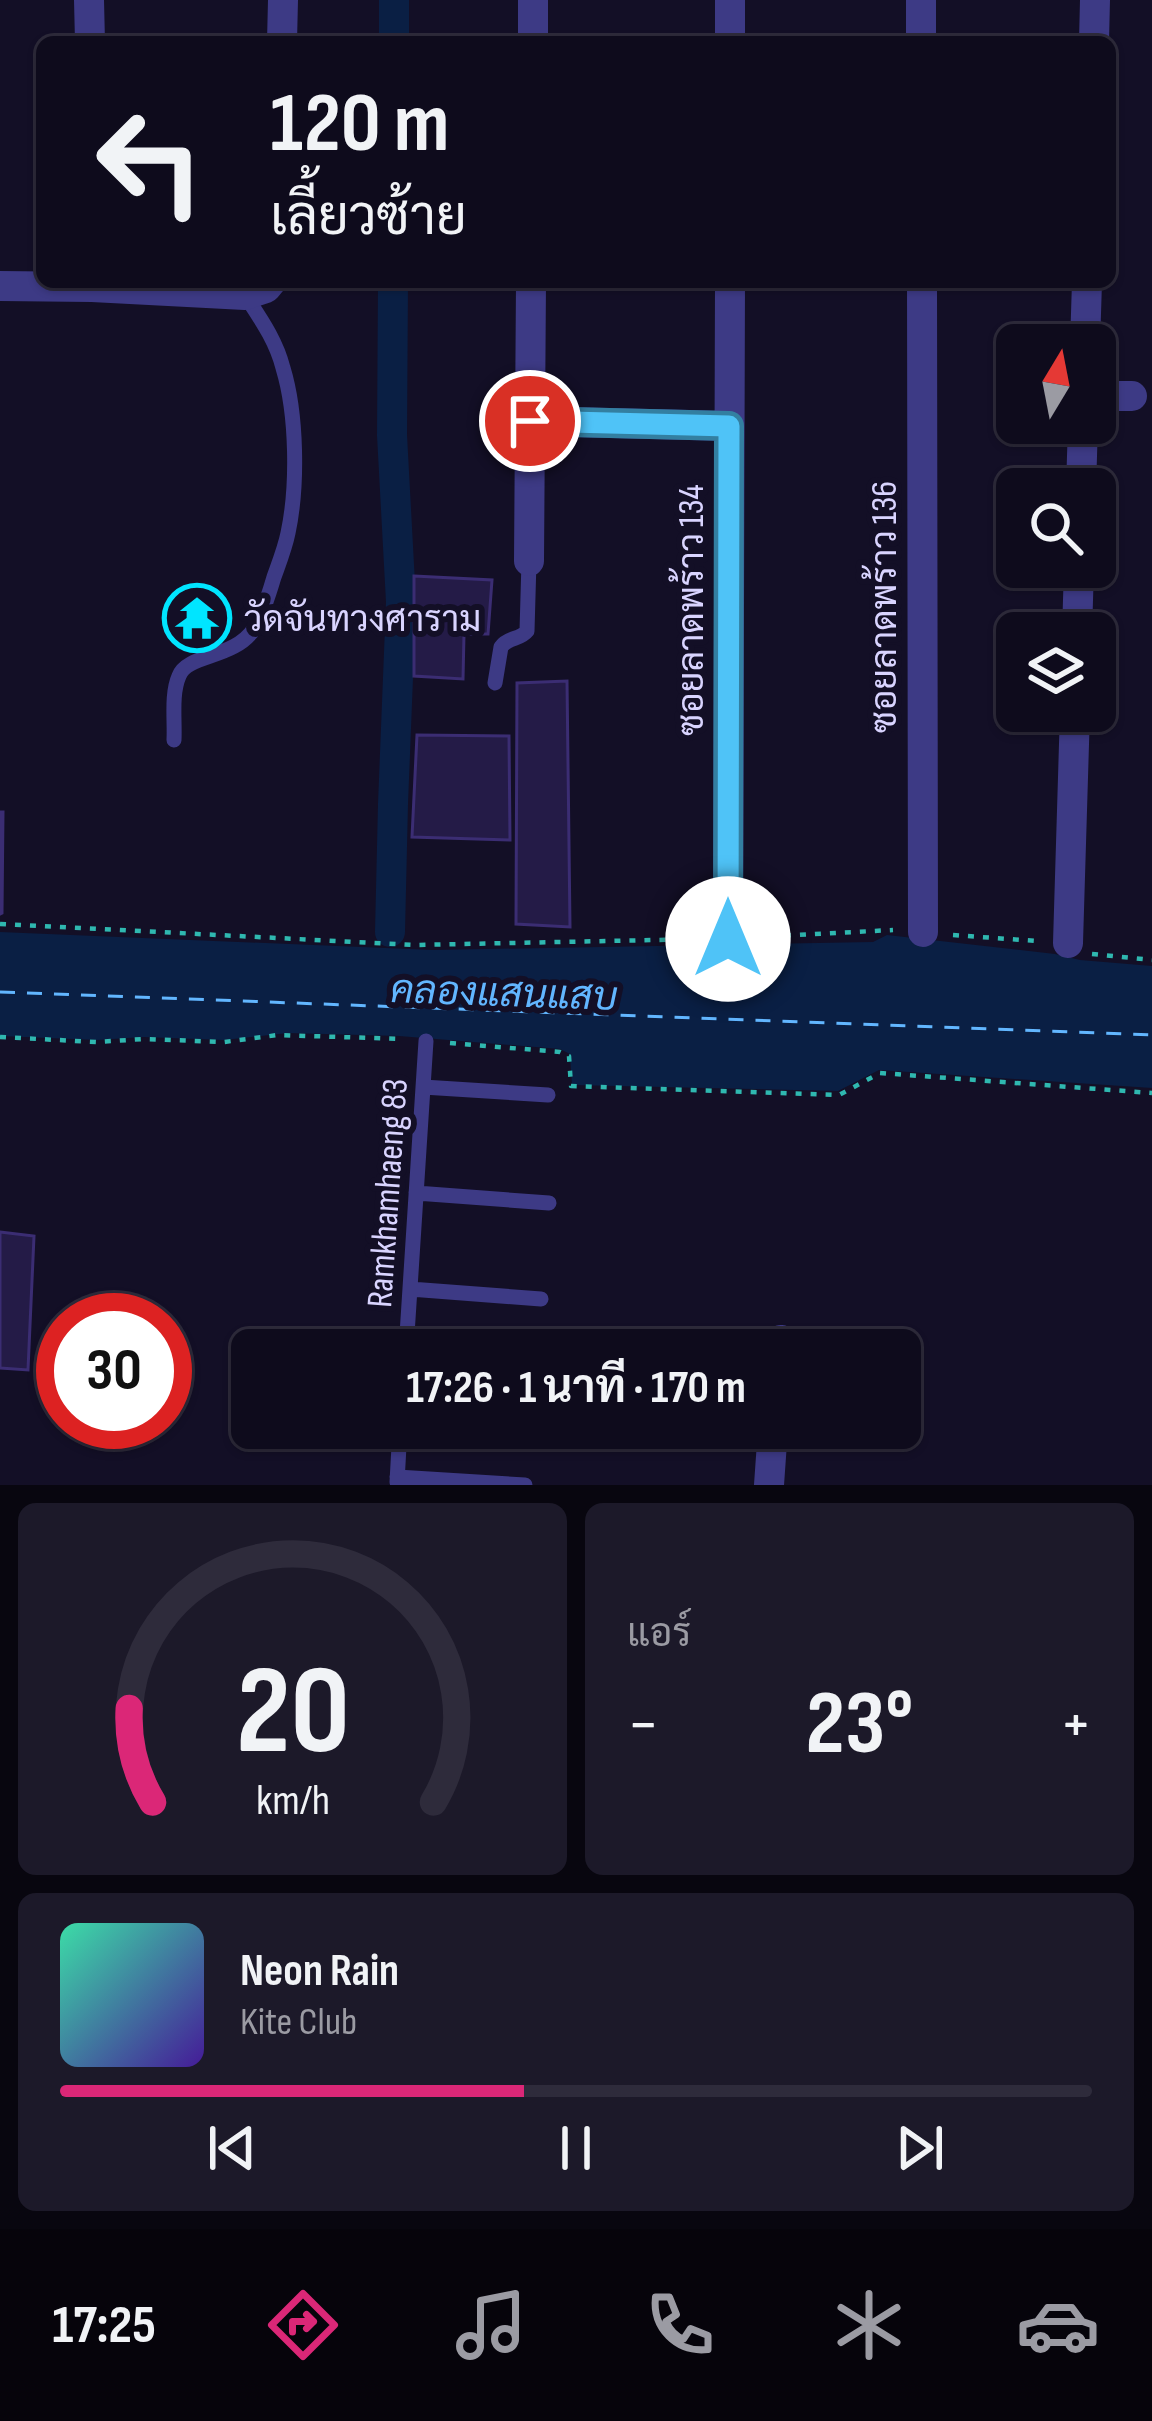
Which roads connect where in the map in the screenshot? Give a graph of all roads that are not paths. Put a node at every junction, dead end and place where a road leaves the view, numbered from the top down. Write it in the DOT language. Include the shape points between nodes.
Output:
graph roads {
  1 [pos="89,0"];
  2 [pos="283,0"];
  3 [pos="533,0"];
  4 [pos="730,0"];
  5 [pos="921,0"];
  6 [pos="1095,0"];
  7 [pos="89,36"];
  8 [pos="282,36"];
  9 [pos="532,36"];
  10 [pos="730,36"];
  11 [pos="921,36"];
  12 [pos="1094,36"];
  13 [pos="36,285"];
  14 [pos="0,286"];
  15 [pos="258,288"];
  16 [pos="531,288"];
  17 [pos="730,288"];
  18 [pos="922,288"];
  19 [pos="1087,288"];
  20 [pos="1086,324"];
  21 [pos="1116,396"];
  22 [pos="1132,396"];
  23 [pos="530,421"];
  24 [pos="729,426"];
  25 [pos="529,561"];
  26 [pos="495,683"];
  27 [pos="1074,732"];
  28 [pos="174,740"];
  29 [pos="922,932"];
  30 [pos="728,939"];
  31 [pos="1068,943"];
  32 [pos="426,1041"];
  33 [pos="423,1087"];
  34 [pos="548,1095"];
  35 [pos="416,1193"];
  36 [pos="549,1203"];
  37 [pos="410,1289"];
  38 [pos="541,1299"];
  39 [pos="407,1329"];
  40 [pos="399,1449"];
  41 [pos="772,1449"];
  42 [pos="397,1481"];
  43 [pos="525,1485"];
  44 [pos="769,1485"];
  1 -- 7 [label="street"];
  2 -- 8 [label="street"];
  3 -- 9 [label="street"];
  4 -- 10 [label="street"];
  5 -- 11 [label="street"];
  6 -- 12 [label="street"];
  13 -- 14 [label="street"];
  15 -- 28 [label="lane" via="292,412 289,532 253,630 232,651 181,669"];
  16 -- 23 [label="street"];
  17 -- 24 [label="street, ซอยลาดพร้าว 134"];
  18 -- 29 [label="street, ซอยลาดพร้าว 136"];
  19 -- 20 [label="street"];
  21 -- 22 [label="street"];
  23 -- 24 [label="street"];
  23 -- 25 [label="street"];
  24 -- 30 [label="street, ซอยลาดพร้าว 134"];
  25 -- 26 [label="lane" via="527,632 504,642"];
  27 -- 31 [label="street"];
  32 -- 33 [label="lane, Ramkhamhaeng 83"];
  33 -- 34 [label="lane"];
  33 -- 35 [label="lane, Ramkhamhaeng 83"];
  35 -- 36 [label="lane"];
  35 -- 37 [label="lane, Ramkhamhaeng 83"];
  37 -- 38 [label="lane"];
  37 -- 39 [label="lane, Ramkhamhaeng 83"];
  40 -- 42 [label="lane"];
  41 -- 44 [label="street"];
  42 -- 43 [label="lane"];
}
